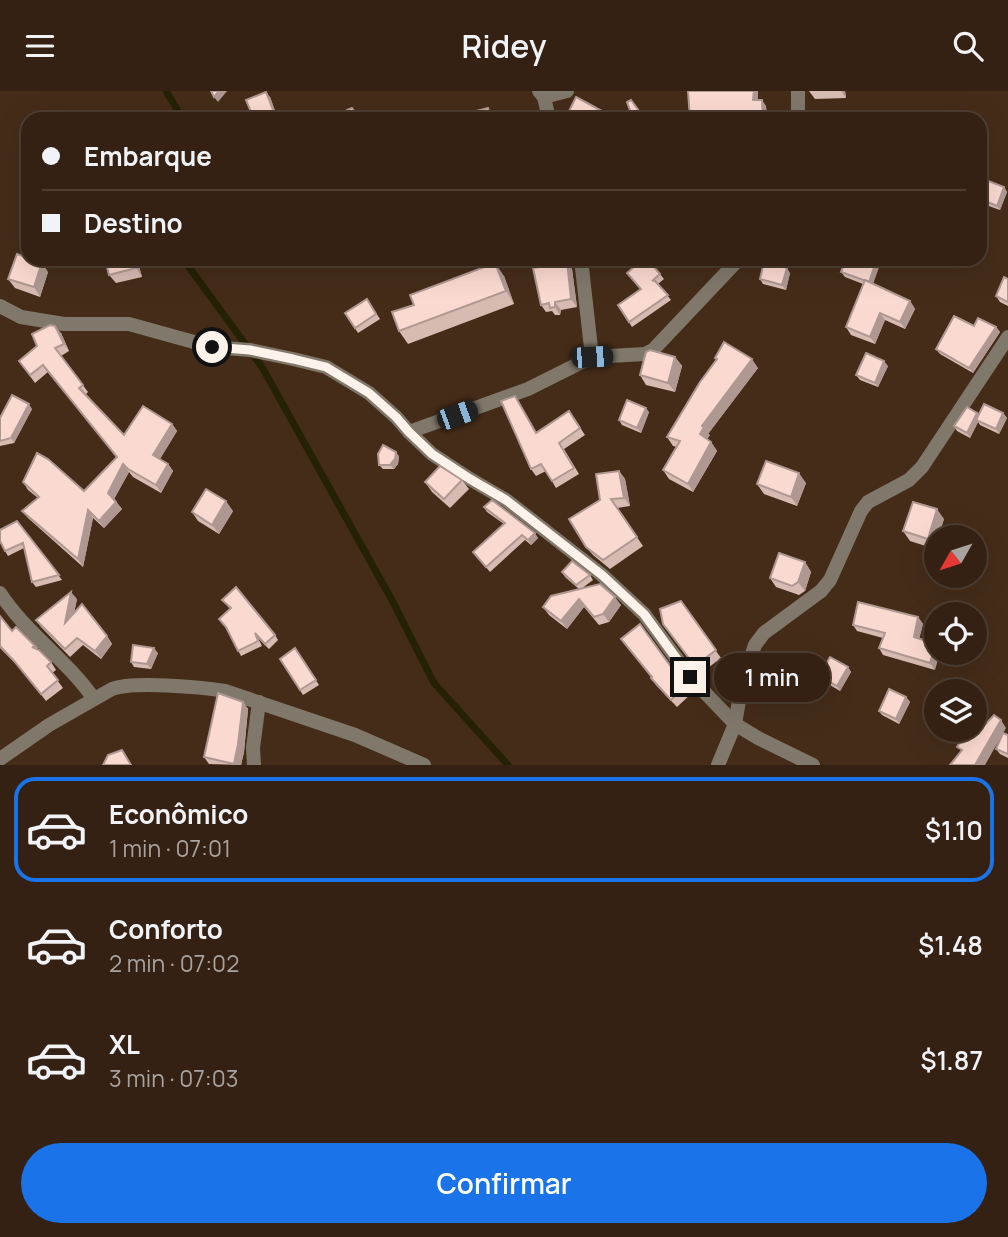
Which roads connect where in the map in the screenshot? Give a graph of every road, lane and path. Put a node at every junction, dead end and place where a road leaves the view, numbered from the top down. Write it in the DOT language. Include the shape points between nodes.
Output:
graph roads {
  1 [pos="568,91"];
  2 [pos="797,91"];
  3 [pos="542,94"];
  4 [pos="547,112"];
  5 [pos="798,112"];
  6 [pos="582,266"];
  7 [pos="732,266"];
  8 [pos="0,306"];
  9 [pos="1008,337"];
  10 [pos="592,357"];
  11 [pos="409,432"];
  12 [pos="0,593"];
  13 [pos="94,699"];
  14 [pos="259,702"];
  15 [pos="735,724"];
  16 [pos="0,759"];
  17 [pos="254,765"];
  18 [pos="424,765"];
  19 [pos="718,765"];
  20 [pos="813,765"];
  1 -- 3 [label="street"];
  2 -- 5 [label="street"];
  3 -- 4 [label="street"];
  6 -- 10 [label="street"];
  7 -- 10 [label="street" via="653,350"];
  8 -- 11 [label="street" via="21,317 64,324 128,324 212,347 250,350 326,367 369,393"];
  9 -- 15 [label="street" via="922,467 861,511 821,591 764,633 755,645"];
  10 -- 11 [label="street" via="528,389"];
  11 -- 15 [label="street" via="432,454 506,500 602,575 644,614 690,677"];
  12 -- 13 [label="street"];
  13 -- 14 [label="street" via="121,685 209,688"];
  13 -- 16 [label="street"];
  14 -- 17 [label="street"];
  14 -- 18 [label="street"];
  15 -- 19 [label="street"];
  15 -- 20 [label="street"];
}
